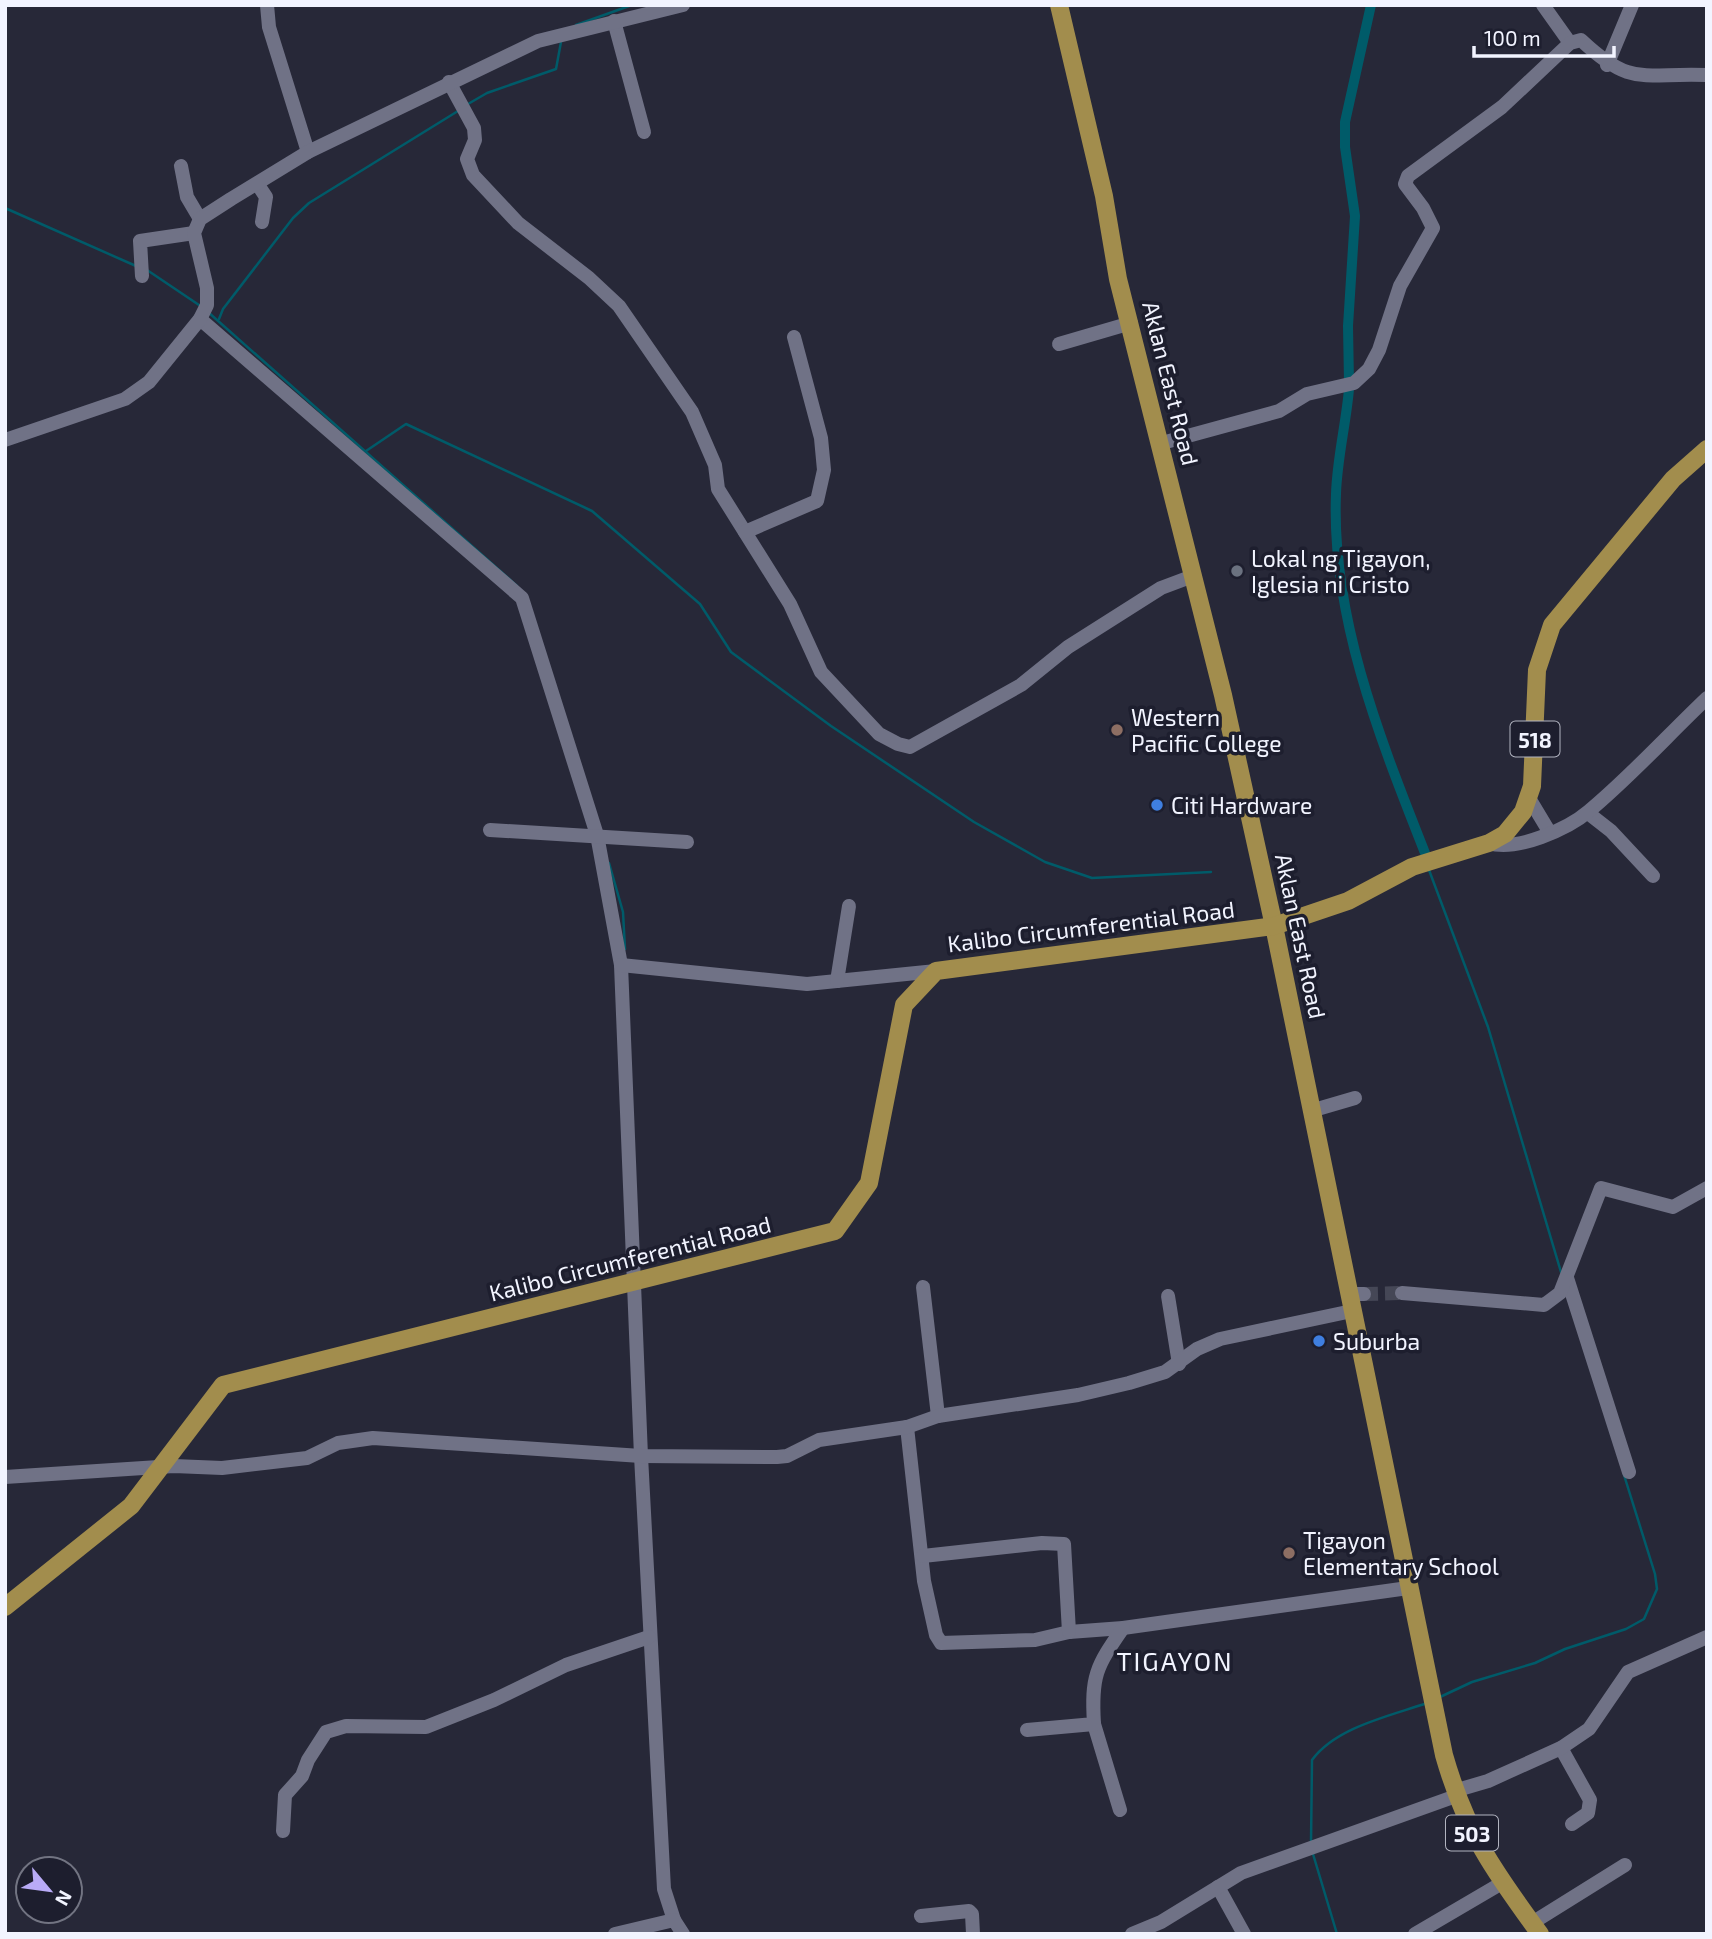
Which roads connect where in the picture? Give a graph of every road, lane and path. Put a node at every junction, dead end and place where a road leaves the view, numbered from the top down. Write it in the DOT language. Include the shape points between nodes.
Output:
graph roads {
  1 [pos="267,5"];
  2 [pos="683,5"];
  3 [pos="1059,5"];
  4 [pos="1543,5"];
  5 [pos="1632,5"];
  6 [pos="614,21"];
  7 [pos="1570,43"];
  8 [pos="1607,65"];
  9 [pos="1707,75"];
  10 [pos="449,82"];
  11 [pos="644,132"];
  12 [pos="308,152"];
  13 [pos="181,166"];
  14 [pos="258,185"];
  15 [pos="262,222"];
  16 [pos="197,226"];
  17 [pos="142,276"];
  18 [pos="200,320"];
  19 [pos="1131,323"];
  20 [pos="794,337"];
  21 [pos="1059,344"];
  22 [pos="5,440"];
  23 [pos="1162,443"];
  24 [pos="1707,449"];
  25 [pos="745,532"];
  26 [pos="1193,576"];
  27 [pos="1707,698"];
  28 [pos="1529,798"];
  29 [pos="1588,813"];
  30 [pos="490,830"];
  31 [pos="1550,833"];
  32 [pos="597,835"];
  33 [pos="687,842"];
  34 [pos="1489,843"];
  35 [pos="1653,876"];
  36 [pos="849,906"];
  37 [pos="1275,926"];
  38 [pos="621,965"];
  39 [pos="936,971"];
  40 [pos="837,981"];
  41 [pos="1355,1098"];
  42 [pos="1314,1110"];
  43 [pos="1707,1188"];
  44 [pos="1567,1278"];
  45 [pos="634,1282"];
  46 [pos="923,1287"];
  47 [pos="1402,1293"];
  48 [pos="1168,1296"];
  49 [pos="1355,1300"];
  50 [pos="1179,1364"];
  51 [pos="938,1416"];
  52 [pos="906,1427"];
  53 [pos="641,1456"];
  54 [pos="161,1467"];
  55 [pos="1629,1472"];
  56 [pos="5,1477"];
  57 [pos="923,1556"];
  58 [pos="1408,1588"];
  59 [pos="5,1607"];
  60 [pos="1123,1629"];
  61 [pos="1069,1632"];
  62 [pos="649,1637"];
  63 [pos="1707,1637"];
  64 [pos="1094,1724"];
  65 [pos="1027,1730"];
  66 [pos="1561,1748"];
  67 [pos="1455,1793"];
  68 [pos="1120,1810"];
  69 [pos="1572,1824"];
  70 [pos="283,1831"];
  71 [pos="1625,1865"];
  72 [pos="1503,1884"];
  73 [pos="1218,1887"];
  74 [pos="921,1916"];
  75 [pos="674,1920"];
  76 [pos="1536,1928"];
  77 [pos="615,1934"];
  78 [pos="683,1934"];
  79 [pos="973,1934"];
  80 [pos="1132,1934"];
  81 [pos="1244,1934"];
  82 [pos="1415,1934"];
  1 -- 12 [label="street" via="269,27"];
  2 -- 6 [label="street"];
  3 -- 19 [label="main road, Aklan East Road / 503"];
  4 -- 7 [label="street"];
  5 -- 8 [label="street"];
  6 -- 10 [label="street" via="538,41"];
  6 -- 11 [label="street"];
  7 -- 8 [label="street" via="1581,40"];
  7 -- 23 [label="street" via="1502,107 1408,176 1405,184 1433,228 1400,286 1388,329 1368,369 1354,383 1307,394 1279,411"];
  8 -- 9 [label="street" via="1643,78"];
  10 -- 12 [label="street"];
  10 -- 25 [label="street" via="474,128 475,140 467,159 473,175 538,242 619,306 692,412 715,465 718,489"];
  12 -- 14 [label="street"];
  13 -- 16 [label="street"];
  14 -- 15 [label="street" via="266,197"];
  14 -- 16 [label="street"];
  16 -- 17 [label="street" via="140,241"];
  16 -- 18 [label="street" via="207,288 207,305"];
  18 -- 22 [label="street" via="149,382 125,399"];
  18 -- 32 [label="street" via="523,598"];
  19 -- 21 [label="street"];
  19 -- 23 [label="main road, Aklan East Road / 503"];
  20 -- 25 [label="street" via="821,438 824,470 817,501"];
  23 -- 26 [label="main road, Aklan East Road / 503"];
  24 -- 28 [label="main road, Kalibo Circumferential Road / 518" via="1673,479 1552,625 1537,670 1535,764"];
  25 -- 26 [label="street" via="790,604 821,672 879,734 910,747 1021,685 1068,647 1161,588"];
  26 -- 37 [label="main road, Aklan East Road / 503"];
  27 -- 29 [label="street"];
  28 -- 31 [label="street"];
  28 -- 34 [label="main road, Kalibo Circumferential Road / 518" via="1514,825"];
  29 -- 31 [label="street"];
  29 -- 35 [label="street"];
  30 -- 32 [label="street"];
  31 -- 34 [label="street" via="1506,847"];
  32 -- 33 [label="street"];
  32 -- 38 [label="street"];
  34 -- 37 [label="main road, Kalibo Circumferential Road / 518" via="1412,867 1362,895"];
  36 -- 40 [label="street"];
  37 -- 39 [label="main road, Kalibo Circumferential Road / 518"];
  37 -- 42 [label="main road, Aklan East Road / 503"];
  38 -- 40 [label="street" via="807,984"];
  38 -- 45 [label="street"];
  39 -- 40 [label="street"];
  39 -- 45 [label="main road, Kalibo Circumferential Road" via="904,1005 869,1183 835,1231"];
  41 -- 42 [label="street"];
  42 -- 49 [label="main road, Aklan East Road / 503"];
  43 -- 44 [label="street" via="1673,1207 1601,1188"];
  44 -- 47 [label="street" via="1560,1293 1544,1305"];
  44 -- 55 [label="street"];
  45 -- 53 [label="street"];
  45 -- 54 [label="main road, Kalibo Circumferential Road" via="223,1385"];
  46 -- 51 [label="street"];
  48 -- 50 [label="street"];
  49 -- 50 [label="street" via="1220,1339 1196,1349"];
  49 -- 58 [label="main road, Aklan East Road / 503"];
  50 -- 51 [label="street" via="1097,1390"];
  51 -- 52 [label="street"];
  52 -- 53 [label="street" via="819,1440 777,1457"];
  52 -- 57 [label="street"];
  53 -- 54 [label="street" via="373,1438 338,1443 307,1458 222,1468"];
  53 -- 62 [label="street"];
  54 -- 56 [label="street"];
  54 -- 59 [label="main road, Kalibo Circumferential Road" via="131,1506"];
  57 -- 61 [label="street" via="924,1581 941,1643 1035,1640"];
  57 -- 61 [label="street" via="1042,1543 1064,1545"];
  58 -- 60 [label="street"];
  58 -- 67 [label="main road, Aklan East Road / 503"];
  60 -- 61 [label="street"];
  60 -- 64 [label="street" via="1095,1674"];
  62 -- 70 [label="street" via="566,1665 426,1727 346,1726 326,1732 302,1776 285,1795"];
  62 -- 75 [label="street" via="664,1889"];
  63 -- 66 [label="street" via="1628,1672 1589,1729"];
  64 -- 65 [label="street"];
  64 -- 68 [label="street"];
  66 -- 67 [label="street"];
  66 -- 69 [label="street" via="1591,1806"];
  67 -- 72 [label="main road, 503" via="1481,1852"];
  67 -- 73 [label="street" via="1241,1872"];
  71 -- 76 [label="street"];
  72 -- 76 [label="main road, 503"];
  72 -- 82 [label="street"];
  73 -- 80 [label="street"];
  73 -- 81 [label="street"];
  74 -- 79 [label="street" via="969,1911"];
  75 -- 77 [label="street"];
  75 -- 78 [label="street"];
}
